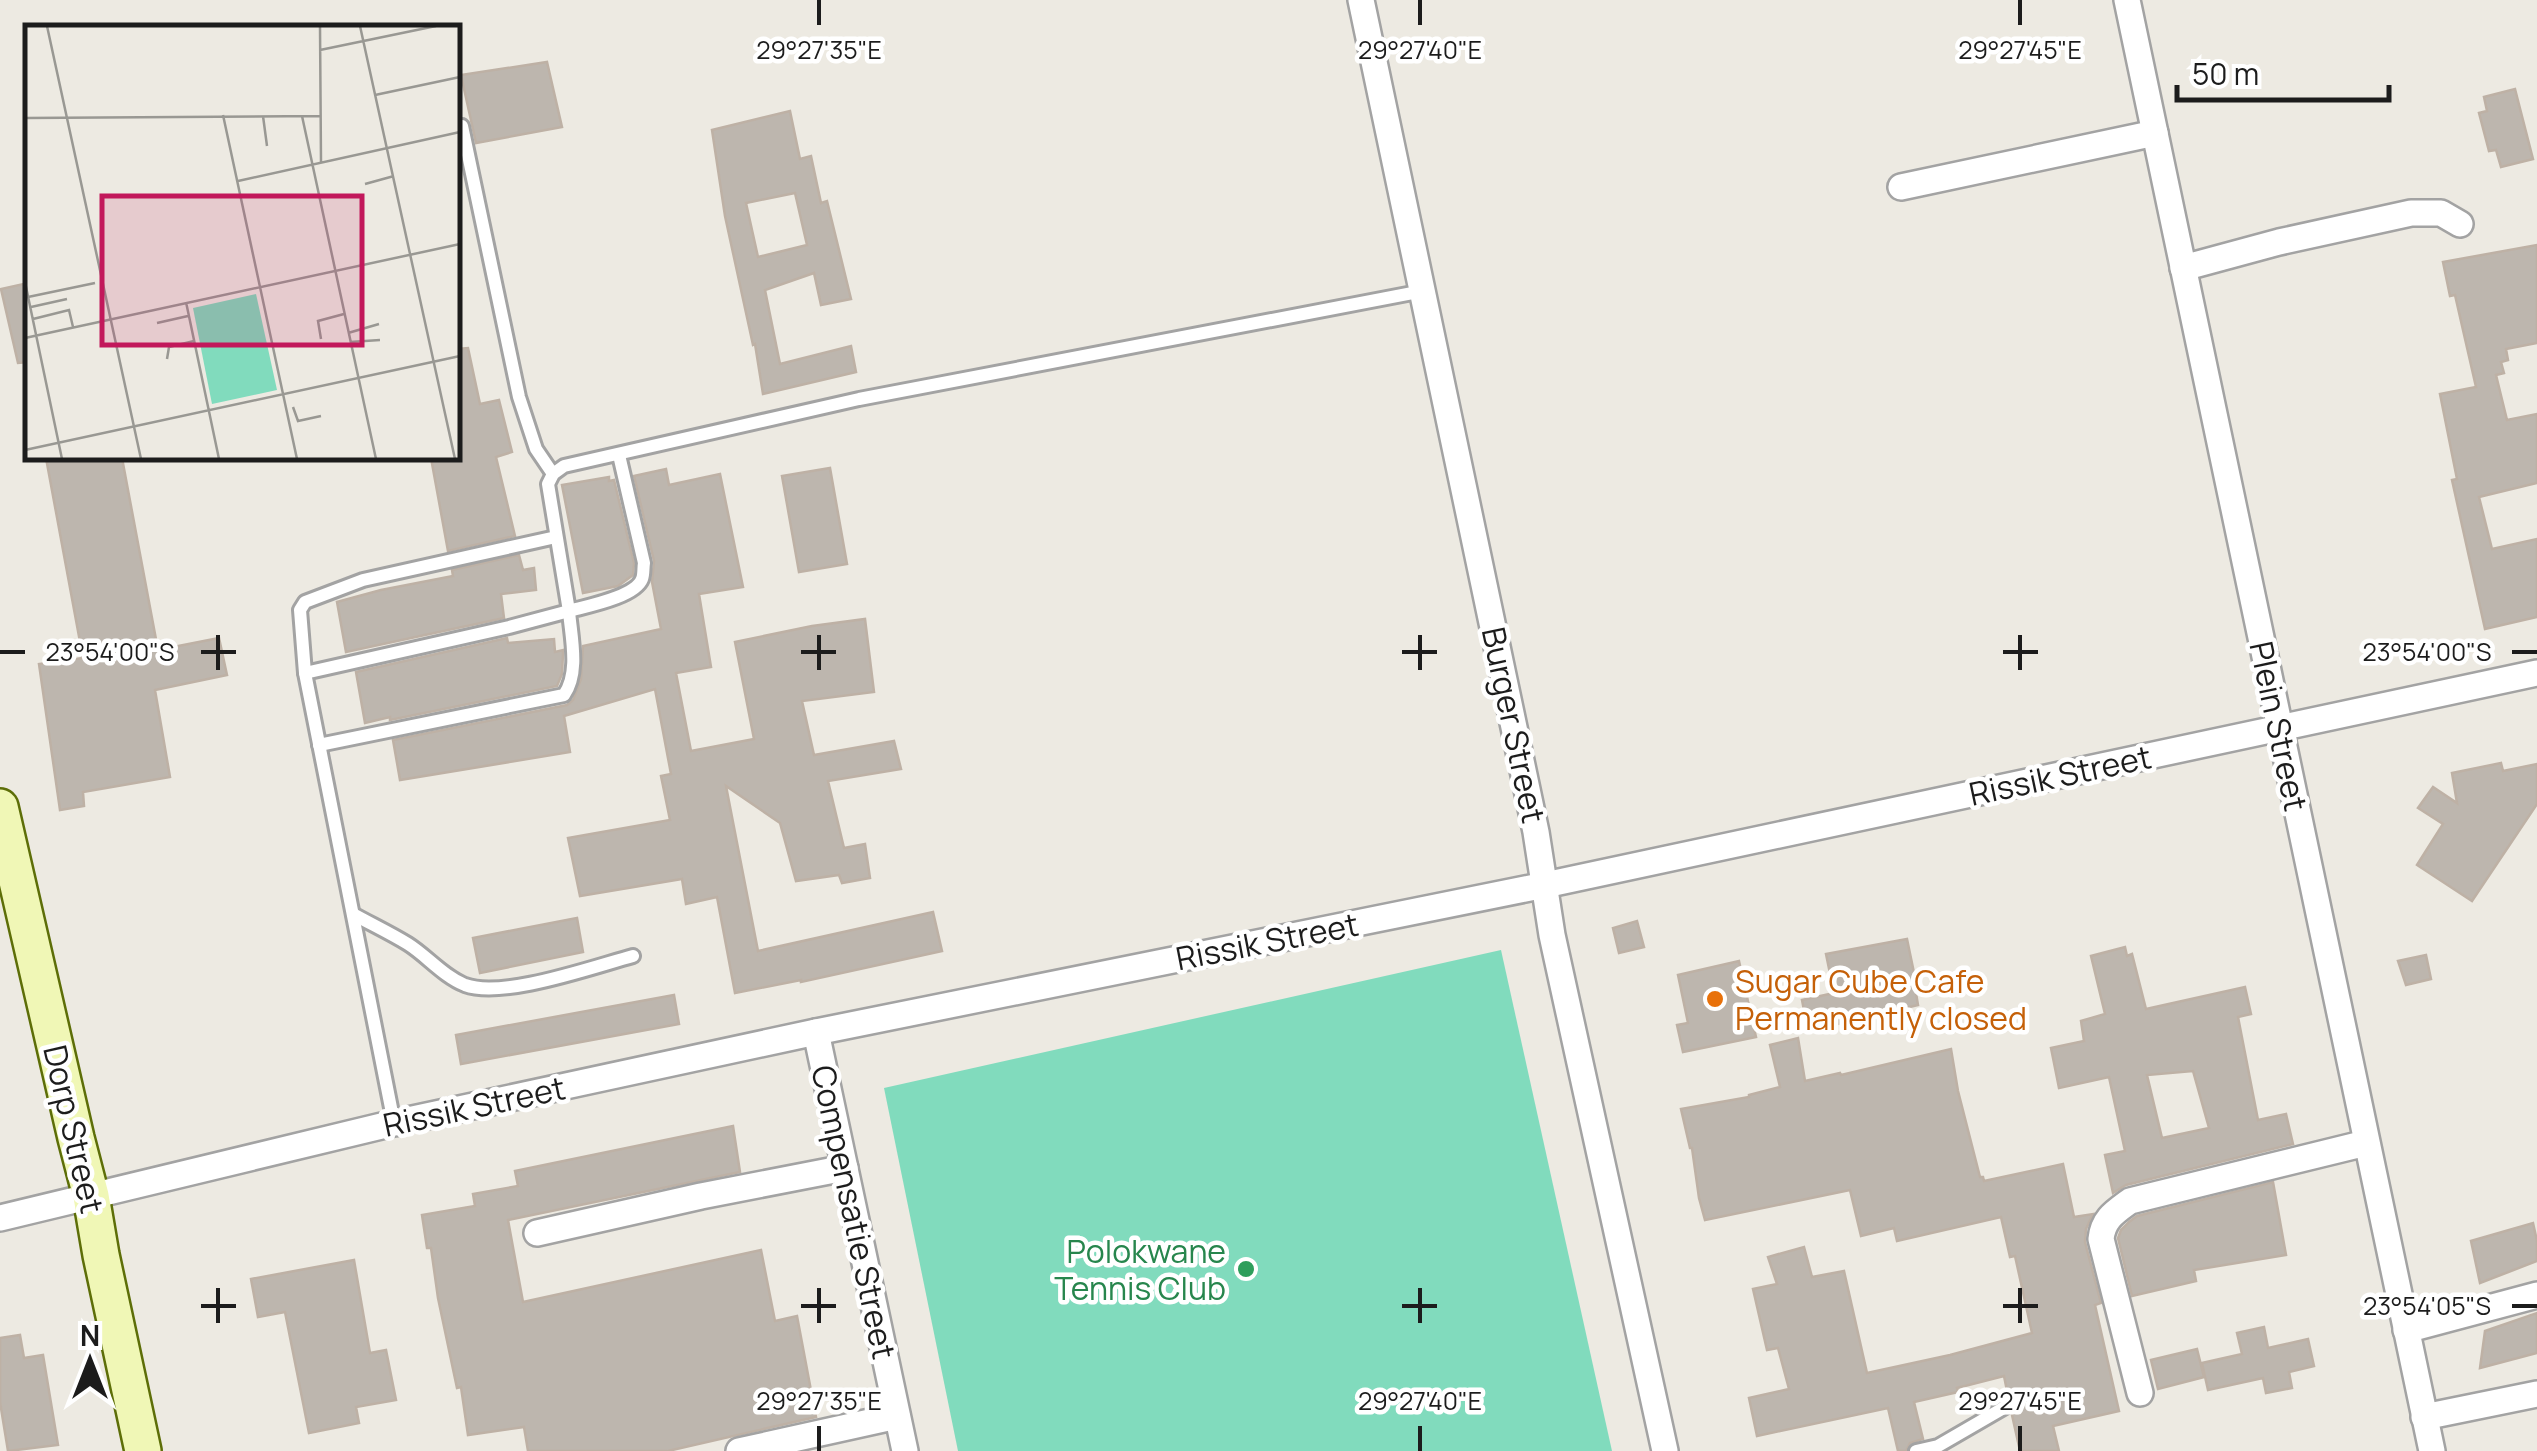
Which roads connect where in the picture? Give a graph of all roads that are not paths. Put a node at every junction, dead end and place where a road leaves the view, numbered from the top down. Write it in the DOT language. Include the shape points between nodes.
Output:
graph roads {
  1 [pos="1361,0"];
  2 [pos="2127,0"];
  3 [pos="462,126"];
  4 [pos="2154,133"];
  5 [pos="1902,188"];
  6 [pos="2460,224"];
  7 [pos="2183,268"];
  8 [pos="1423,291"];
  9 [pos="619,455"];
  10 [pos="553,474"];
  11 [pos="556,536"];
  12 [pos="569,611"];
  13 [pos="305,672"];
  14 [pos="2537,673"];
  15 [pos="2280,729"];
  16 [pos="319,745"];
  17 [pos="0,807"];
  18 [pos="1544,885"];
  19 [pos="353,914"];
  20 [pos="633,956"];
  21 [pos="816,1032"];
  22 [pos="394,1123"];
  23 [pos="2366,1143"];
  24 [pos="845,1168"];
  25 [pos="91,1196"];
  26 [pos="0,1218"];
  27 [pos="537,1233"];
  28 [pos="2537,1295"];
  29 [pos="2406,1330"];
  30 [pos="2140,1393"];
  31 [pos="2537,1394"];
  32 [pos="2008,1406"];
  33 [pos="897,1416"];
  34 [pos="2424,1417"];
  35 [pos="143,1451"];
  36 [pos="740,1451"];
  37 [pos="906,1451"];
  38 [pos="1665,1451"];
  39 [pos="1916,1451"];
  40 [pos="2432,1451"];
  1 -- 8 [label="street, Burger Street"];
  2 -- 4 [label="street, Plein Street"];
  3 -- 10 [label="lane" via="520,397 536,449"];
  4 -- 5 [label="street"];
  4 -- 7 [label="street, Plein Street"];
  6 -- 7 [label="street" via="2441,213 2411,213"];
  7 -- 15 [label="street, Plein Street"];
  8 -- 9 [label="lane" via="860,399"];
  8 -- 18 [label="street, Burger Street"];
  9 -- 10 [label="lane"];
  9 -- 12 [label="lane" via="642,579 620,596"];
  10 -- 11 [label="lane" via="548,484"];
  11 -- 12 [label="lane"];
  11 -- 13 [label="lane" via="363,580 305,602 299,621"];
  12 -- 13 [label="lane"];
  12 -- 16 [label="lane" via="573,673 564,695"];
  13 -- 16 [label="lane"];
  14 -- 15 [label="street, Rissik Street"];
  15 -- 18 [label="street, Rissik Street"];
  15 -- 23 [label="street, Plein Street"];
  16 -- 19 [label="lane"];
  17 -- 25 [label="street, Dorp Street"];
  18 -- 21 [label="street, Rissik Street"];
  18 -- 38 [label="street, Burger Street"];
  19 -- 20 [label="lane" via="464,984 489,990"];
  19 -- 22 [label="lane"];
  21 -- 22 [label="street, Rissik Street"];
  21 -- 24 [label="street, Compensatie Street"];
  22 -- 25 [label="street, Rissik Street"];
  23 -- 29 [label="street, Plein Street"];
  23 -- 30 [label="street" via="2130,1201 2110,1216 2101,1240"];
  24 -- 27 [label="street"];
  24 -- 33 [label="street, Compensatie Street"];
  25 -- 26 [label="street, Rissik Street"];
  25 -- 35 [label="street, Dorp Street"];
  28 -- 29 [label="street"];
  29 -- 34 [label="street, Plein Street"];
  31 -- 34 [label="street"];
  32 -- 39 [label="lane" via="1938,1446"];
  33 -- 36 [label="street"];
  33 -- 37 [label="street, Compensatie Street"];
  34 -- 40 [label="street, Plein Street"];
}
